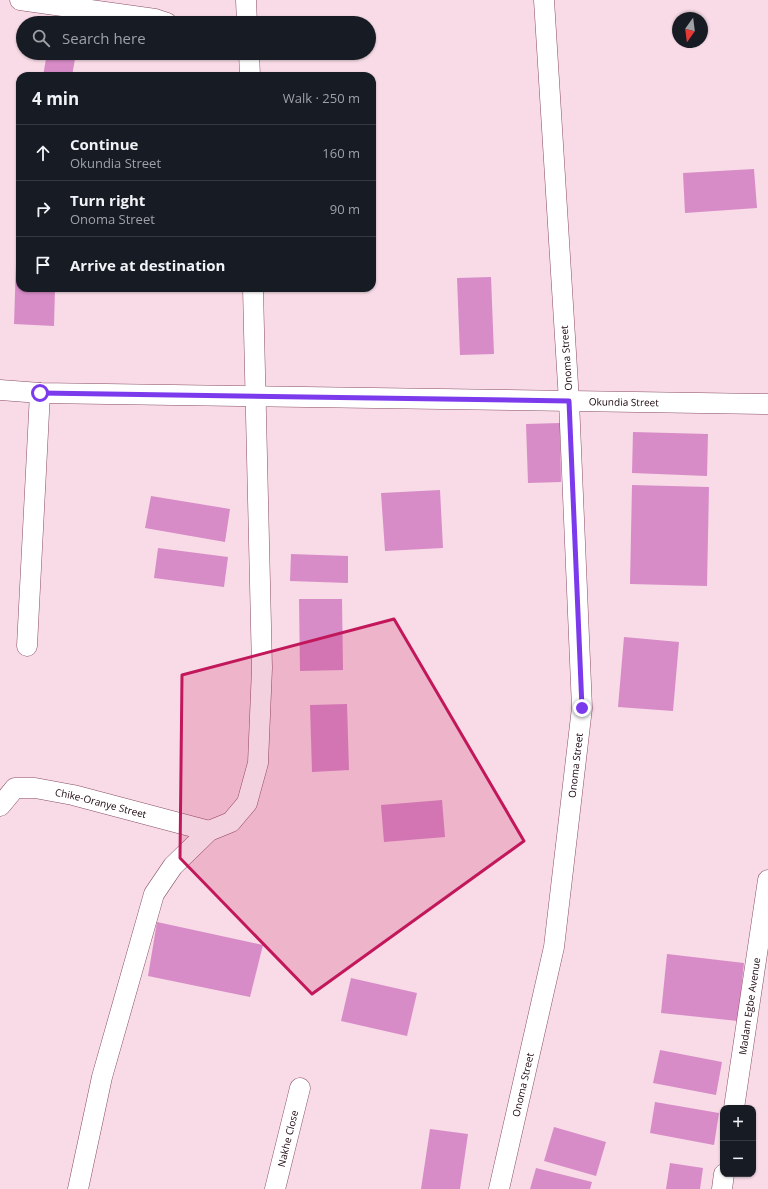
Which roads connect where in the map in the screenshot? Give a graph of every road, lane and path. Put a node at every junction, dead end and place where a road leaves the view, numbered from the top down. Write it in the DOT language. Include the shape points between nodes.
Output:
graph roads {
  1 [pos="20,0"];
  2 [pos="246,0"];
  3 [pos="544,0"];
  4 [pos="134,16"];
  5 [pos="247,16"];
  6 [pos="249,60"];
  7 [pos="250,72"];
  8 [pos="253,292"];
  9 [pos="0,390"];
  10 [pos="40,393"];
  11 [pos="255,396"];
  12 [pos="569,401"];
  13 [pos="768,404"];
  14 [pos="27,646"];
  15 [pos="0,806"];
  16 [pos="209,831"];
  17 [pos="768,880"];
  18 [pos="300,1088"];
  19 [pos="734,1105"];
  20 [pos="724,1177"];
  21 [pos="78,1189"];
  22 [pos="275,1189"];
  23 [pos="499,1189"];
  24 [pos="722,1189"];
  1 -- 4 [label="street"];
  2 -- 5 [label="street"];
  3 -- 12 [label="street, Onoma Street"];
  6 -- 7 [label="street"];
  8 -- 11 [label="street"];
  9 -- 10 [label="street, Okundia Street"];
  10 -- 11 [label="street, Okundia Street"];
  10 -- 14 [label="street"];
  11 -- 12 [label="street, Okundia Street"];
  11 -- 16 [label="street" via="262,668 258,763 247,803 231,822"];
  12 -- 13 [label="street, Okundia Street"];
  12 -- 23 [label="street, Onoma Street" via="582,708 554,947"];
  15 -- 16 [label="street, Chike-Oranye Street" via="15,788 35,788 73,795"];
  16 -- 21 [label="street" via="173,866 154,894 102,1076"];
  17 -- 19 [label="street, Madam Egbe Avenue"];
  18 -- 22 [label="street, Nakhe Close"];
  20 -- 24 [label="street"];
}
